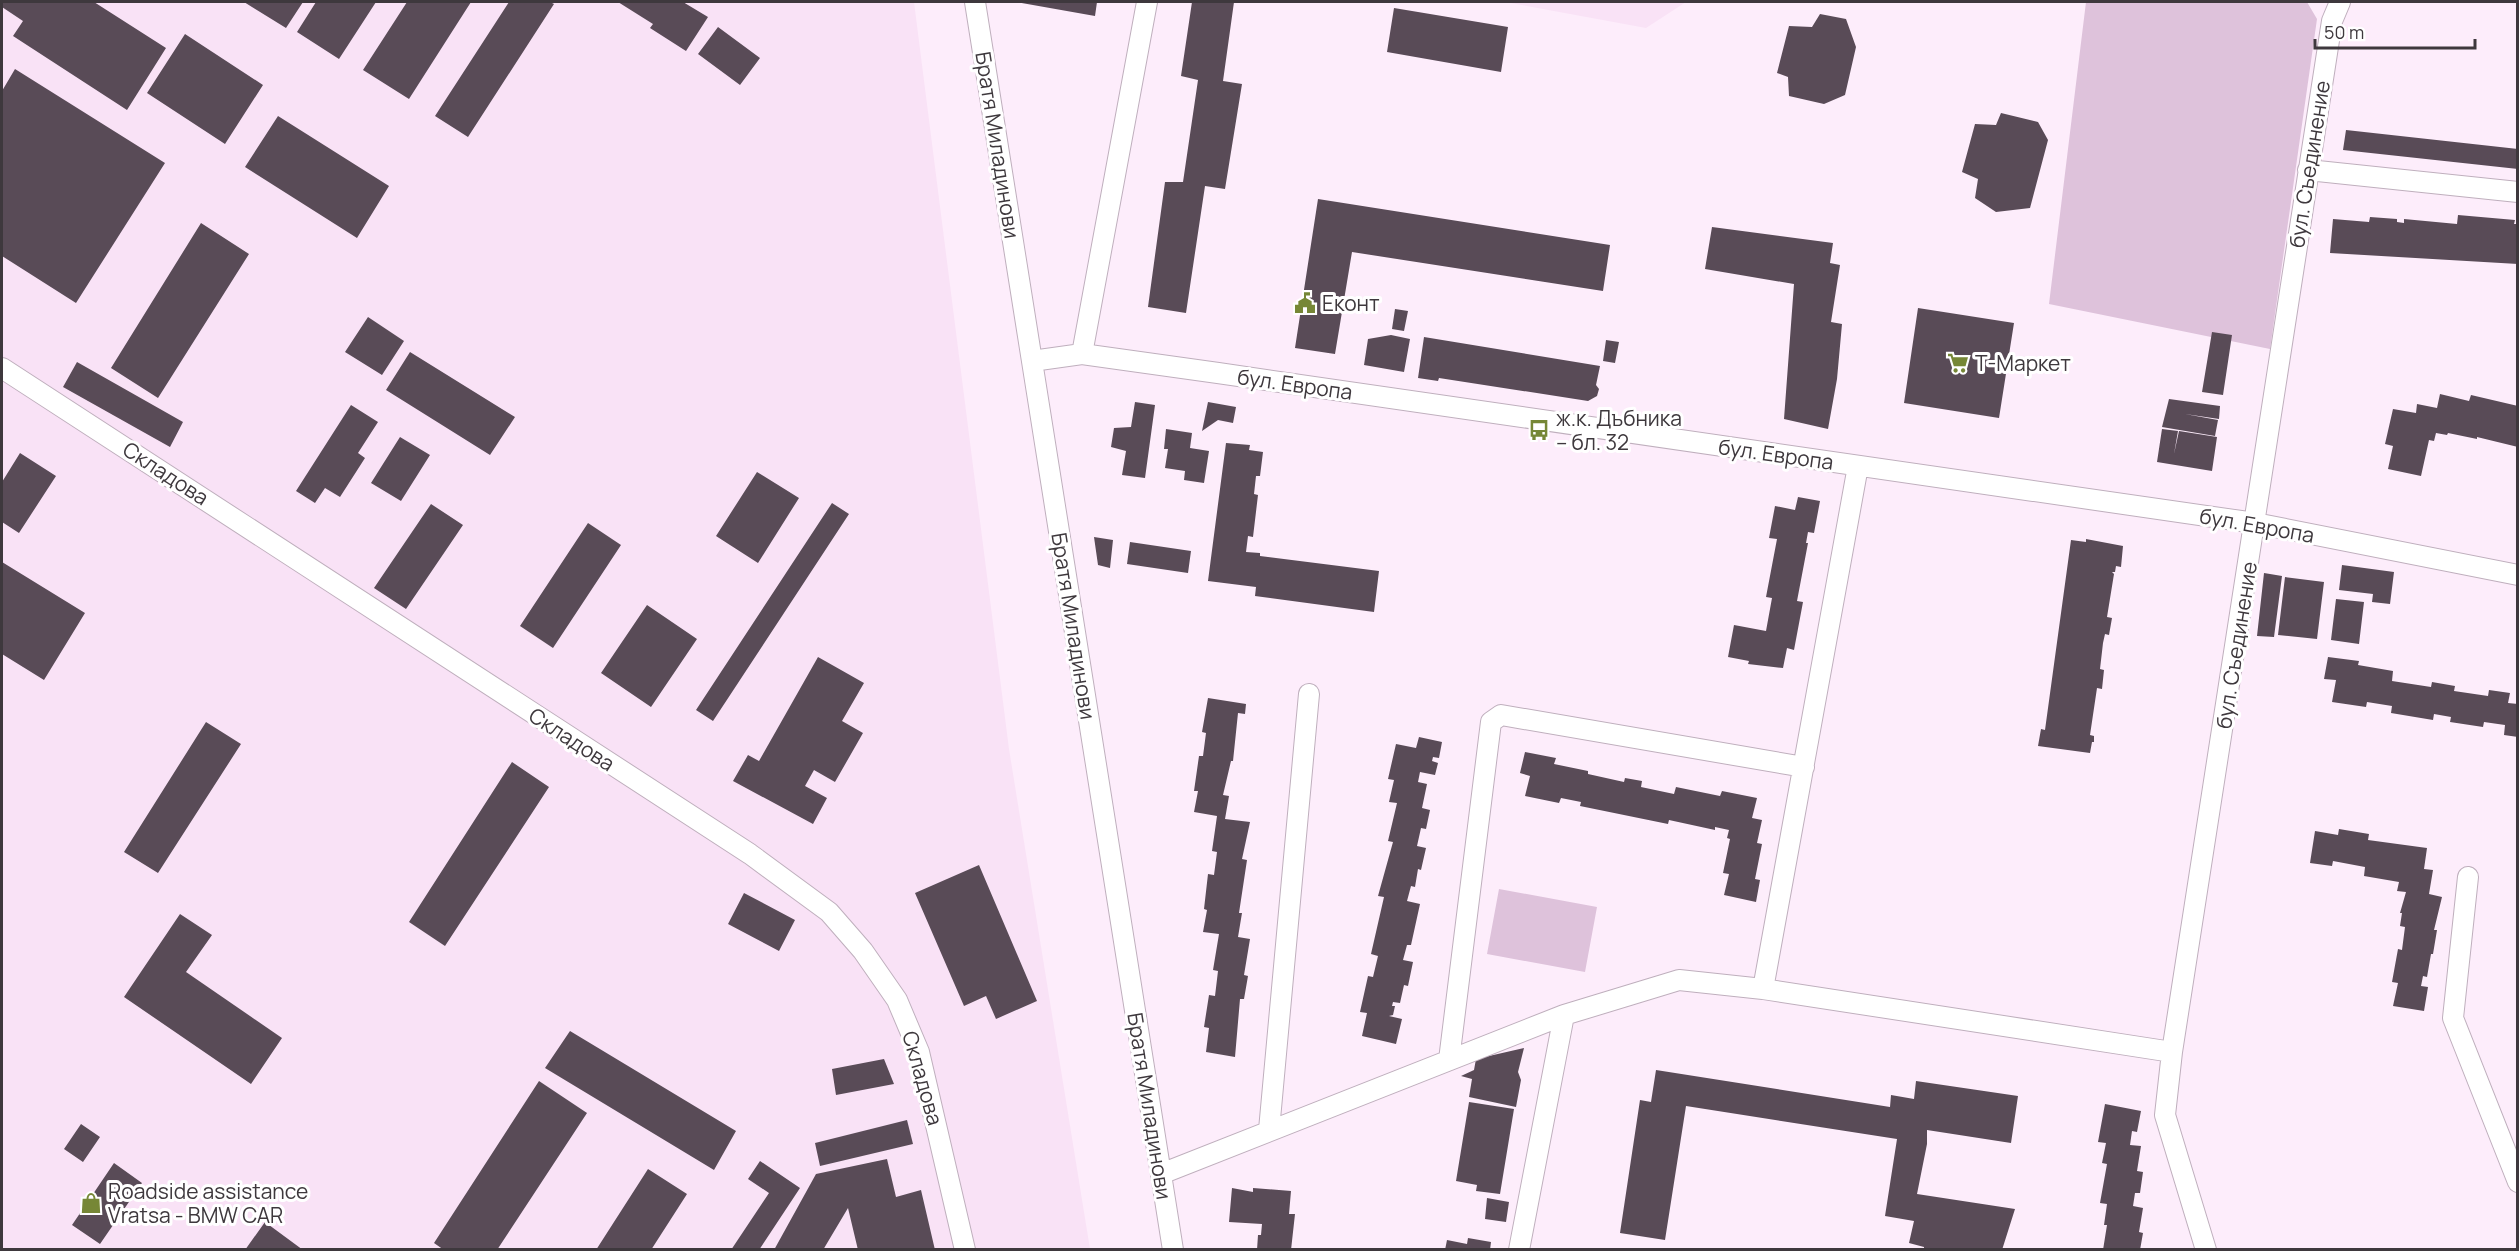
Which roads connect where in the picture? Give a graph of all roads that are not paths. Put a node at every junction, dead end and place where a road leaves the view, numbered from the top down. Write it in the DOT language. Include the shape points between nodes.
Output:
graph roads {
  1 [pos="975,2"];
  2 [pos="1147,2"];
  3 [pos="2340,2"];
  4 [pos="2308,170"];
  5 [pos="2517,192"];
  6 [pos="1082,354"];
  7 [pos="1032,361"];
  8 [pos="2,368"];
  9 [pos="1858,466"];
  10 [pos="2255,523"];
  11 [pos="2517,575"];
  12 [pos="1310,694"];
  13 [pos="1804,767"];
  14 [pos="2468,877"];
  15 [pos="1763,989"];
  16 [pos="1564,1015"];
  17 [pos="2172,1052"];
  18 [pos="1449,1060"];
  19 [pos="1269,1130"];
  20 [pos="1161,1174"];
  21 [pos="2517,1182"];
  22 [pos="965,1250"];
  23 [pos="1173,1250"];
  24 [pos="1519,1250"];
  25 [pos="2206,1250"];
  1 -- 7 [label="street, Братя Миладинови"];
  2 -- 6 [label="street"];
  3 -- 4 [label="street, бул. Съединение" via="2332,21"];
  4 -- 5 [label="street"];
  4 -- 10 [label="street, бул. Съединение"];
  6 -- 7 [label="street, бул. Европа"];
  6 -- 9 [label="street, бул. Европа"];
  7 -- 20 [label="street, Братя Миладинови"];
  8 -- 22 [label="street, Складова" via="750,854 829,912 863,951 897,1000 920,1052"];
  9 -- 10 [label="street, бул. Европа"];
  9 -- 13 [label="street"];
  10 -- 11 [label="street, бул. Европа"];
  10 -- 17 [label="street, бул. Съединение"];
  12 -- 19 [label="street"];
  13 -- 15 [label="street"];
  13 -- 18 [label="street" via="1501,715 1491,722"];
  14 -- 21 [label="street" via="2453,1018"];
  15 -- 16 [label="street" via="1679,980"];
  15 -- 17 [label="street"];
  16 -- 18 [label="street"];
  16 -- 24 [label="street"];
  17 -- 25 [label="street, бул. Съединение" via="2164,1114"];
  18 -- 19 [label="street"];
  19 -- 20 [label="street"];
  20 -- 23 [label="street, Братя Миладинови"];
}
